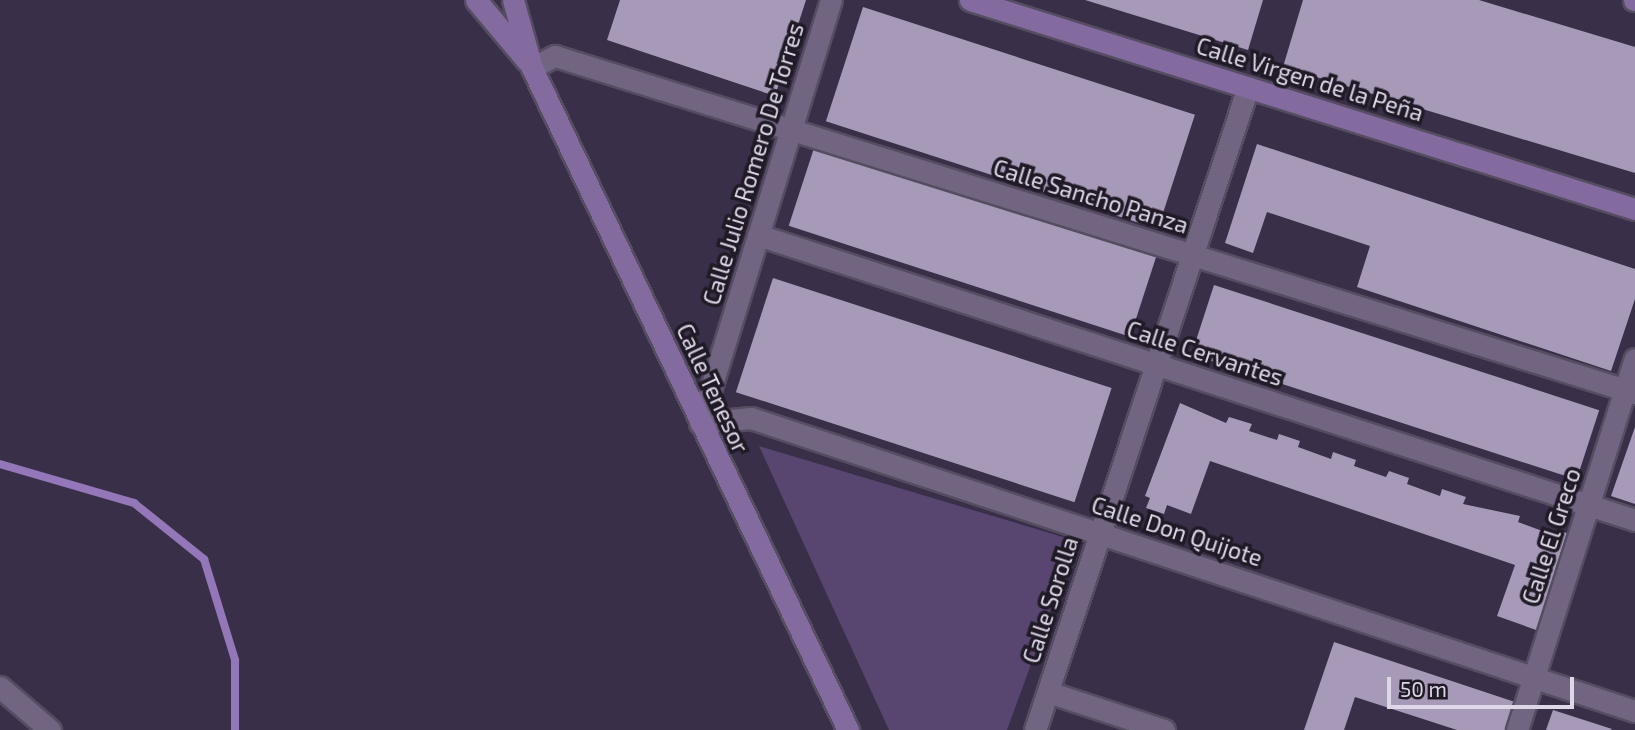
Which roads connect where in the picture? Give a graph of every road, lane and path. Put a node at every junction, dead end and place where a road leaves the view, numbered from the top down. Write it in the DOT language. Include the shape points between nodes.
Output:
graph roads {
  1 [pos="476,0"];
  2 [pos="513,0"];
  3 [pos="831,0"];
  4 [pos="970,0"];
  5 [pos="532,68"];
  6 [pos="1248,88"];
  7 [pos="791,130"];
  8 [pos="1635,209"];
  9 [pos="758,236"];
  10 [pos="1192,255"];
  11 [pos="1635,359"];
  12 [pos="1156,365"];
  13 [pos="1630,392"];
  14 [pos="700,423"];
  15 [pos="1588,505"];
  16 [pos="1635,520"];
  17 [pos="1099,533"];
  18 [pos="1534,677"];
  19 [pos="0,688"];
  20 [pos="1048,692"];
  21 [pos="1635,711"];
  22 [pos="50,730"];
  23 [pos="848,730"];
  24 [pos="1035,730"];
  25 [pos="1164,730"];
  26 [pos="1517,730"];
  1 -- 5 [label="street, Calle Tenesor"];
  2 -- 5 [label="street, Calle Tenesor"];
  3 -- 7 [label="street, Calle Julio Romero De Torres"];
  4 -- 6 [label="street, Calle Virgen de la Peña"];
  5 -- 7 [label="street, Calle Sancho Panza" via="555,56"];
  5 -- 14 [label="street, Calle Tenesor"];
  6 -- 8 [label="street, Calle Virgen de la Peña"];
  6 -- 10 [label="street, Calle Sorolla"];
  7 -- 9 [label="street, Calle Julio Romero De Torres"];
  7 -- 10 [label="street, Calle Sancho Panza"];
  9 -- 12 [label="street, Calle Cervantes"];
  9 -- 14 [label="street, Calle Julio Romero De Torres"];
  10 -- 12 [label="street, Calle Sorolla"];
  10 -- 13 [label="street, Calle Sancho Panza"];
  11 -- 13 [label="street, Calle El Greco"];
  12 -- 15 [label="street, Calle Cervantes"];
  12 -- 17 [label="street, Calle Sorolla"];
  13 -- 15 [label="street, Calle El Greco"];
  14 -- 17 [label="street, Calle Don Quijote" via="751,418"];
  14 -- 23 [label="street, Calle Tenesor"];
  15 -- 16 [label="street, Calle Cervantes"];
  15 -- 18 [label="street, Calle El Greco"];
  17 -- 18 [label="street, Calle Don Quijote"];
  17 -- 20 [label="street, Calle Sorolla"];
  18 -- 21 [label="street, Calle Don Quijote"];
  18 -- 26 [label="street, Calle El Greco"];
  19 -- 22 [label="street"];
  20 -- 24 [label="street, Calle Sorolla"];
  20 -- 25 [label="street"];
}
